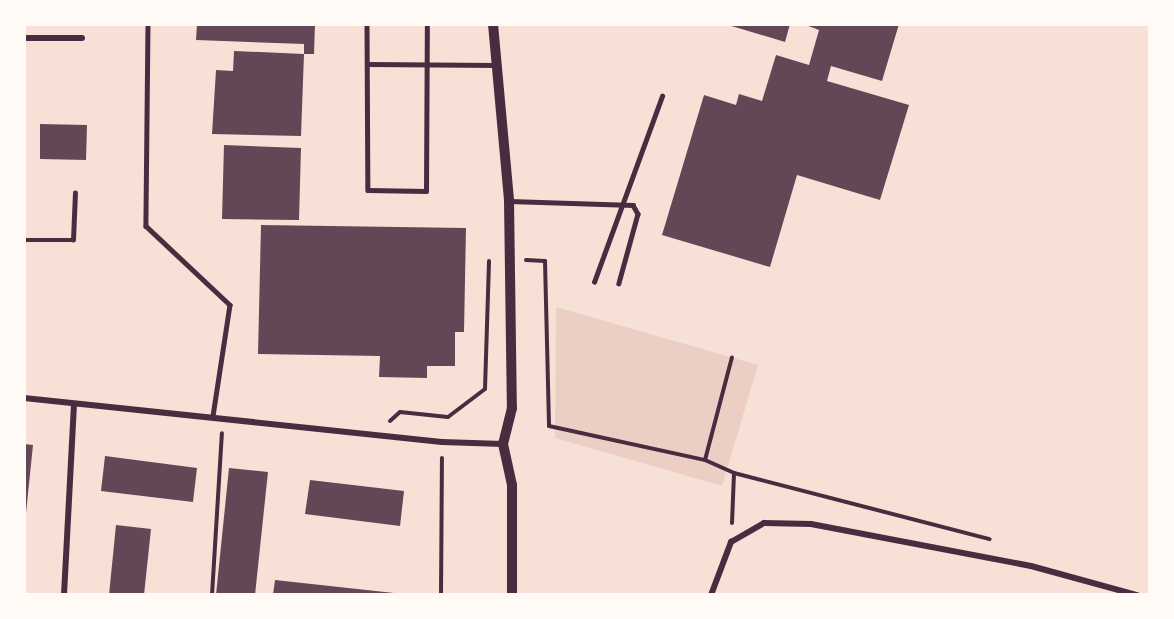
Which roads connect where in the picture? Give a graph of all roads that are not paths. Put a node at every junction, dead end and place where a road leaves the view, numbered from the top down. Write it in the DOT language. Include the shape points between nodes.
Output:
graph roads {
  1 [pos="148,24"];
  2 [pos="367,24"];
  3 [pos="427,24"];
  4 [pos="493,24"];
  5 [pos="81,38"];
  6 [pos="24,39"];
  7 [pos="368,64"];
  8 [pos="498,65"];
  9 [pos="428,66"];
  10 [pos="662,96"];
  11 [pos="75,193"];
  12 [pos="509,201"];
  13 [pos="621,202"];
  14 [pos="24,240"];
  15 [pos="594,282"];
  16 [pos="619,283"];
  17 [pos="24,399"];
  18 [pos="74,404"];
  19 [pos="213,416"];
  20 [pos="503,444"];
  21 [pos="64,595"];
  22 [pos="512,595"];
  23 [pos="711,595"];
  24 [pos="1137,595"];
  1 -- 19 [label="lane" via="146,226 230,305"];
  2 -- 7 [label="lane"];
  3 -- 9 [label="lane"];
  4 -- 8 [label="street"];
  5 -- 6 [label="street"];
  7 -- 9 [label="lane"];
  7 -- 9 [label="lane" via="368,189 426,191"];
  8 -- 9 [label="lane"];
  8 -- 12 [label="street"];
  10 -- 13 [label="lane"];
  11 -- 14 [label="lane" via="73,240"];
  12 -- 13 [label="lane" via="577,206"];
  12 -- 20 [label="street" via="512,408"];
  13 -- 15 [label="lane"];
  13 -- 16 [label="lane" via="633,205 638,214"];
  17 -- 18 [label="street"];
  18 -- 19 [label="street"];
  18 -- 21 [label="street"];
  19 -- 20 [label="street" via="442,442"];
  20 -- 22 [label="street" via="512,485"];
  23 -- 24 [label="street" via="731,542 764,523 811,524 1031,566"];
}
